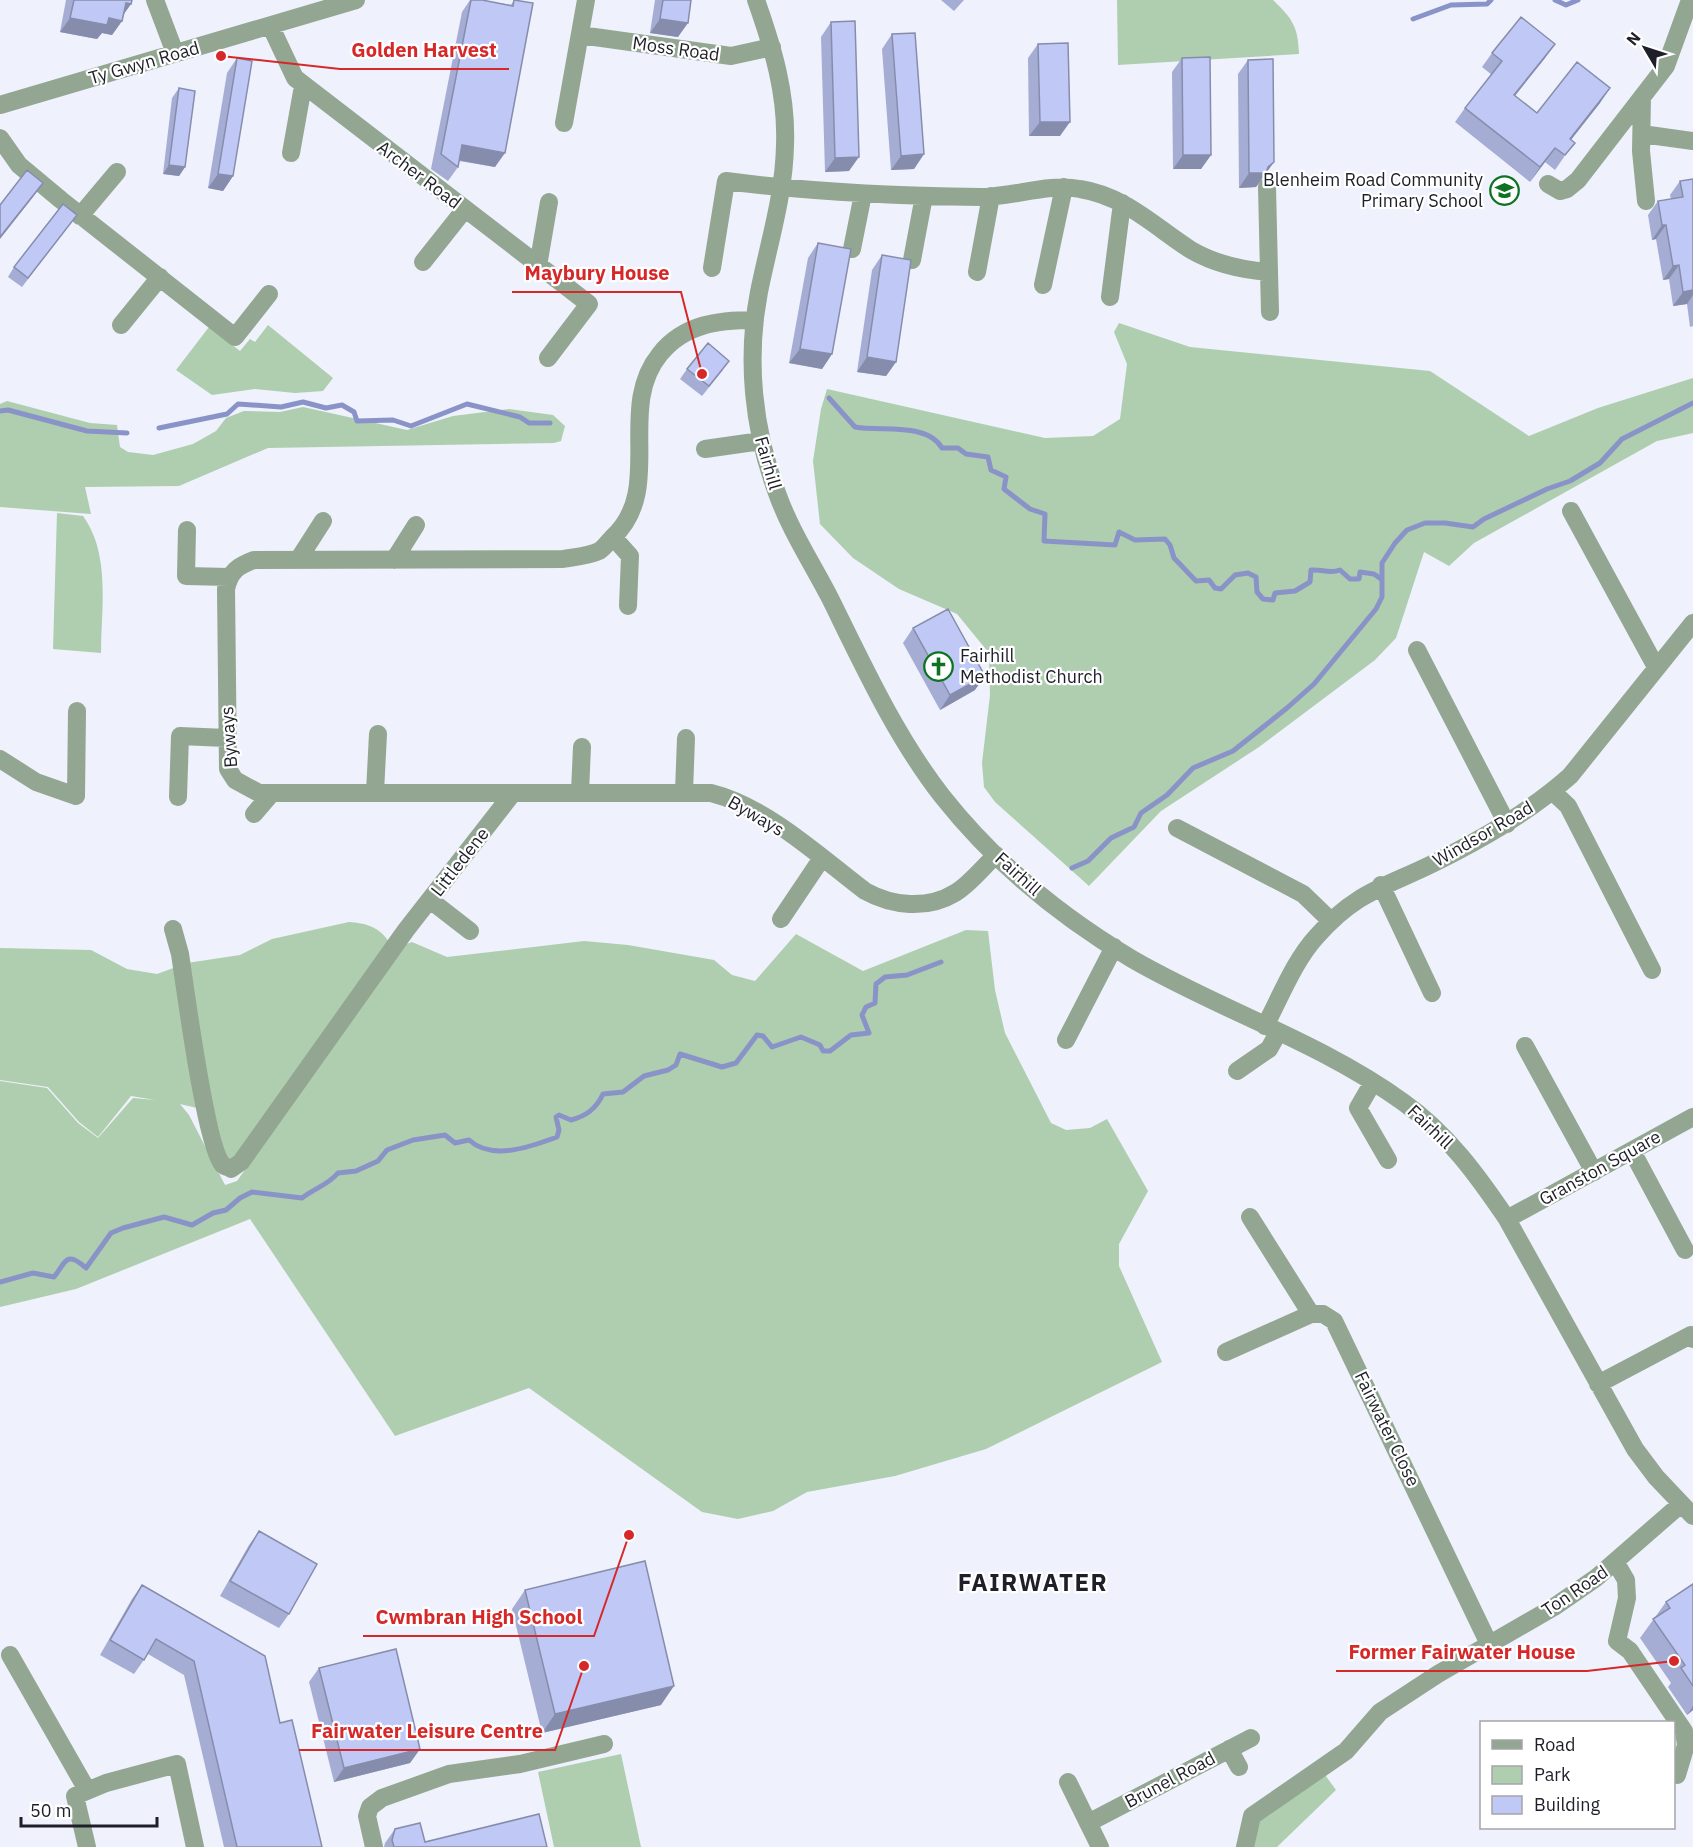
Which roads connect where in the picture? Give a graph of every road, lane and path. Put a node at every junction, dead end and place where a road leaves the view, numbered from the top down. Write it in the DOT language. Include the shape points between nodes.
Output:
graph roads {
  1 [pos="155,0"];
  2 [pos="356,0"];
  3 [pos="586,0"];
  4 [pos="756,0"];
  5 [pos="1690,6"];
  6 [pos="271,27"];
  7 [pos="580,35"];
  8 [pos="772,47"];
  9 [pos="175,53"];
  10 [pos="303,86"];
  11 [pos="1642,97"];
  12 [pos="0,105"];
  13 [pos="564,123"];
  14 [pos="1642,134"];
  15 [pos="0,138"];
  16 [pos="1693,141"];
  17 [pos="291,153"];
  18 [pos="117,172"];
  19 [pos="1548,184"];
  20 [pos="1064,187"];
  21 [pos="1267,187"];
  22 [pos="783,188"];
  23 [pos="863,194"];
  24 [pos="924,196"];
  25 [pos="991,196"];
  26 [pos="1646,201"];
  27 [pos="549,202"];
  28 [pos="1122,203"];
  29 [pos="465,209"];
  30 [pos="80,216"];
  31 [pos="852,249"];
  32 [pos="912,260"];
  33 [pos="423,262"];
  34 [pos="538,266"];
  35 [pos="712,268"];
  36 [pos="977,272"];
  37 [pos="1269,272"];
  38 [pos="160,277"];
  39 [pos="1043,285"];
  40 [pos="269,294"];
  41 [pos="1110,297"];
  42 [pos="1270,312"];
  43 [pos="755,320"];
  44 [pos="121,325"];
  45 [pos="548,358"];
  46 [pos="761,441"];
  47 [pos="705,449"];
  48 [pos="1571,511"];
  49 [pos="322,521"];
  50 [pos="416,525"];
  51 [pos="187,530"];
  52 [pos="613,537"];
  53 [pos="298,560"];
  54 [pos="394,560"];
  55 [pos="228,577"];
  56 [pos="628,606"];
  57 [pos="1693,623"];
  58 [pos="1417,650"];
  59 [pos="1656,667"];
  60 [pos="77,711"];
  61 [pos="378,734"];
  62 [pos="226,738"];
  63 [pos="686,738"];
  64 [pos="582,747"];
  65 [pos="0,759"];
  66 [pos="1552,791"];
  67 [pos="375,792"];
  68 [pos="580,792"];
  69 [pos="684,792"];
  70 [pos="272,793"];
  71 [pos="513,793"];
  72 [pos="178,797"];
  73 [pos="254,814"];
  74 [pos="1507,824"];
  75 [pos="1177,828"];
  76 [pos="996,855"];
  77 [pos="822,858"];
  78 [pos="1381,885"];
  79 [pos="430,900"];
  80 [pos="781,919"];
  81 [pos="1331,921"];
  82 [pos="173,929"];
  83 [pos="470,932"];
  84 [pos="1114,947"];
  85 [pos="1652,970"];
  86 [pos="1432,993"];
  87 [pos="1272,1029"];
  88 [pos="1066,1040"];
  89 [pos="1525,1046"];
  90 [pos="1237,1071"];
  91 [pos="1373,1082"];
  92 [pos="1693,1117"];
  93 [pos="1632,1151"];
  94 [pos="1388,1160"];
  95 [pos="1594,1172"];
  96 [pos="1250,1217"];
  97 [pos="1507,1219"];
  98 [pos="1685,1250"];
  99 [pos="1311,1314"];
  100 [pos="1693,1339"];
  101 [pos="1226,1352"];
  102 [pos="1598,1384"];
  103 [pos="1687,1510"];
  104 [pos="1616,1563"];
  105 [pos="1489,1644"];
  106 [pos="10,1655"];
  107 [pos="1251,1738"];
  108 [pos="604,1744"];
  109 [pos="1229,1749"];
  110 [pos="1239,1767"];
  111 [pos="1677,1775"];
  112 [pos="1068,1782"];
  113 [pos="87,1790"];
  114 [pos="1088,1823"];
  115 [pos="87,1847"];
  116 [pos="195,1847"];
  117 [pos="374,1847"];
  118 [pos="1100,1847"];
  119 [pos="1245,1847"];
  1 -- 9 [label="street"];
  2 -- 6 [label="street, Ty Gwyn Road"];
  3 -- 7 [label="street"];
  4 -- 8 [label="street, Fairhill"];
  5 -- 11 [label="street" via="1666,66"];
  6 -- 9 [label="street, Ty Gwyn Road"];
  6 -- 10 [label="street, Archer Road" via="295,78"];
  7 -- 8 [label="street, Moss Road" via="731,56"];
  7 -- 13 [label="street"];
  8 -- 22 [label="street, Fairhill" via="785,111"];
  9 -- 12 [label="street, Ty Gwyn Road"];
  10 -- 17 [label="street"];
  10 -- 29 [label="street, Archer Road"];
  11 -- 14 [label="street"];
  11 -- 19 [label="street" via="1578,180 1560,191"];
  14 -- 16 [label="street"];
  14 -- 26 [label="street"];
  15 -- 30 [label="street" via="19,165"];
  18 -- 30 [label="street"];
  20 -- 25 [label="street"];
  20 -- 28 [label="street" via="1091,191"];
  20 -- 39 [label="street"];
  21 -- 37 [label="street"];
  22 -- 23 [label="street"];
  22 -- 35 [label="street" via="726,181"];
  22 -- 43 [label="street, Fairhill"];
  23 -- 24 [label="street"];
  23 -- 31 [label="street"];
  24 -- 25 [label="street"];
  24 -- 32 [label="street"];
  25 -- 36 [label="street"];
  27 -- 34 [label="street"];
  28 -- 37 [label="street" via="1217,262 1242,270"];
  28 -- 41 [label="street"];
  29 -- 33 [label="street"];
  29 -- 34 [label="street, Archer Road"];
  30 -- 38 [label="street"];
  34 -- 45 [label="street, Archer Road" via="589,304"];
  37 -- 42 [label="street"];
  38 -- 40 [label="street" via="235,338"];
  38 -- 44 [label="street"];
  43 -- 46 [label="street, Fairhill" via="754,383"];
  43 -- 52 [label="street" via="699,325 670,342 654,362 644,380 640,400 637,499 626,525"];
  46 -- 47 [label="street"];
  46 -- 76 [label="street, Fairhill" via="783,507 903,736 941,794"];
  48 -- 59 [label="street"];
  49 -- 53 [label="street"];
  50 -- 54 [label="street"];
  51 -- 55 [label="street" via="186,576"];
  52 -- 54 [label="street" via="598,551 563,560"];
  52 -- 56 [label="street" via="630,556"];
  53 -- 54 [label="street"];
  53 -- 55 [label="street" via="254,560 237,566"];
  55 -- 62 [label="street, Byways"];
  57 -- 59 [label="street, Windsor Road"];
  58 -- 74 [label="street"];
  59 -- 66 [label="street, Windsor Road" via="1570,776"];
  60 -- 65 [label="street" via="76,796 36,782"];
  61 -- 67 [label="street"];
  62 -- 70 [label="street, Byways" via="228,769 235,780 259,793"];
  62 -- 72 [label="street" via="180,736"];
  63 -- 69 [label="street"];
  64 -- 68 [label="street"];
  66 -- 74 [label="street, Windsor Road"];
  66 -- 85 [label="street" via="1568,806"];
  67 -- 70 [label="street, Byways"];
  67 -- 71 [label="street, Byways"];
  68 -- 69 [label="street, Byways"];
  68 -- 71 [label="street, Byways"];
  69 -- 77 [label="street, Byways" via="733,798"];
  70 -- 73 [label="street"];
  71 -- 79 [label="street, Littledene"];
  74 -- 78 [label="street, Windsor Road" via="1428,866"];
  75 -- 81 [label="street" via="1303,894"];
  76 -- 77 [label="street, Byways" via="956,893 914,904 880,900"];
  76 -- 84 [label="street, Fairhill" via="1065,915"];
  77 -- 80 [label="street"];
  78 -- 81 [label="street, Windsor Road" via="1360,896"];
  78 -- 86 [label="street"];
  79 -- 82 [label="street, Littledene" via="241,1162 231,1168 223,1164 217,1153 206,1117"];
  79 -- 83 [label="street"];
  81 -- 87 [label="street, Windsor Road" via="1301,959"];
  84 -- 87 [label="street, Fairhill"];
  84 -- 88 [label="street"];
  87 -- 90 [label="street, Windsor Road" via="1269,1049"];
  87 -- 91 [label="street, Fairhill"];
  89 -- 95 [label="street"];
  91 -- 94 [label="street" via="1358,1108"];
  91 -- 97 [label="street, Fairhill" via="1406,1103 1436,1130 1485,1186"];
  92 -- 93 [label="street, Granston Square"];
  93 -- 95 [label="street, Granston Square"];
  93 -- 98 [label="street"];
  95 -- 97 [label="street, Granston Square"];
  96 -- 99 [label="street"];
  97 -- 102 [label="street, Fairhill"];
  99 -- 101 [label="street"];
  99 -- 105 [label="street, Fairwater Close" via="1323,1314 1340,1331"];
  100 -- 102 [label="street" via="1691,1335"];
  102 -- 103 [label="street, Fairhill" via="1635,1449"];
  103 -- 104 [label="street, Ton Road"];
  104 -- 105 [label="street, Ton Road"];
  104 -- 111 [label="street" via="1626,1580 1627,1598 1617,1641 1630,1651 1684,1731 1686,1745"];
  105 -- 119 [label="street, Ton Road" via="1380,1712 1346,1751 1252,1816"];
  106 -- 113 [label="street"];
  107 -- 109 [label="street, Brunel Road"];
  108 -- 117 [label="street" via="520,1764 449,1774 381,1798 370,1807 367,1816"];
  109 -- 110 [label="street"];
  109 -- 114 [label="street, Brunel Road"];
  112 -- 114 [label="street"];
  113 -- 115 [label="street" via="75,1796"];
  113 -- 116 [label="street" via="177,1764"];
  114 -- 118 [label="street"];
}
